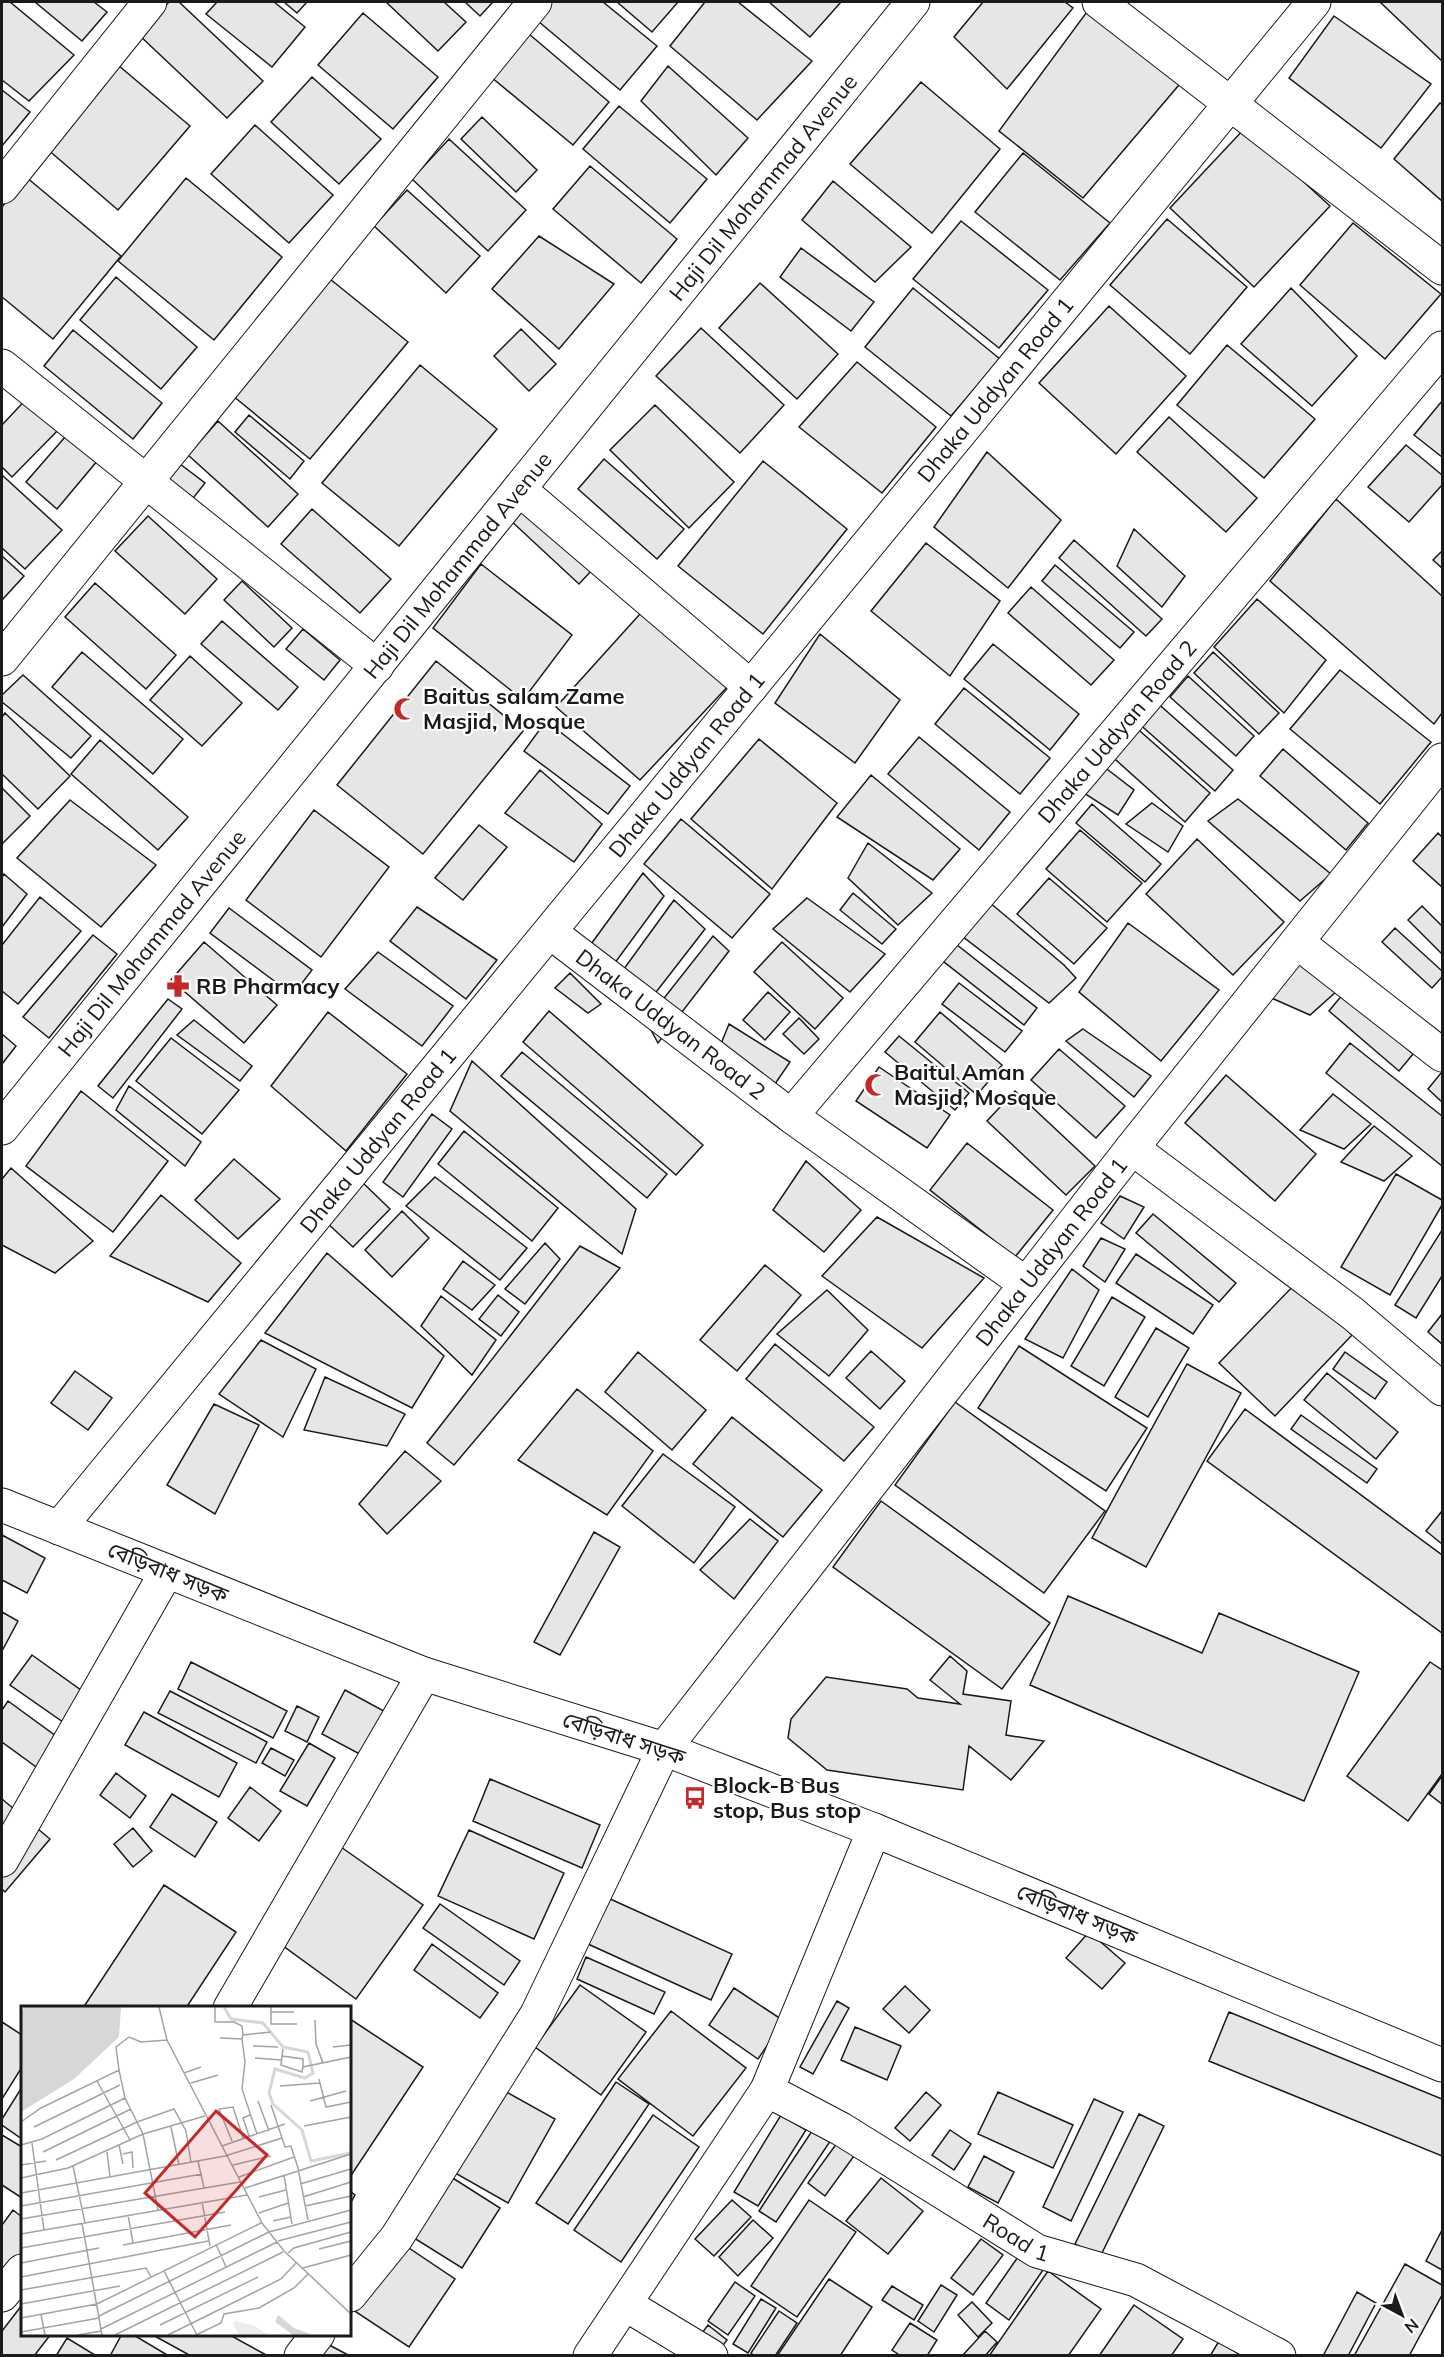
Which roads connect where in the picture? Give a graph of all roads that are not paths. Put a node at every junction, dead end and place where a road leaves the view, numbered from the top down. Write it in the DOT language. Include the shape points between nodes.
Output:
graph roads {
  1 [pos="150,2"];
  2 [pos="534,2"];
  3 [pos="913,2"];
  4 [pos="1099,2"];
  5 [pos="1314,2"];
  6 [pos="1231,103"];
  7 [pos="2,187"];
  8 [pos="1443,268"];
  9 [pos="1443,348"];
  10 [pos="2,366"];
  11 [pos="145,481"];
  12 [pos="519,489"];
  13 [pos="2,659"];
  14 [pos="377,666"];
  15 [pos="751,687"];
  16 [pos="1443,760"];
  17 [pos="550,932"];
  18 [pos="1297,942"];
  19 [pos="1443,1055"];
  20 [pos="791,1116"];
  21 [pos="2,1128"];
  22 [pos="1132,1148"];
  23 [pos="1026,1284"];
  24 [pos="1443,1389"];
  25 [pos="2,1505"];
  26 [pos="59,1528"];
  27 [pos="167,1572"];
  28 [pos="424,1674"];
  29 [pos="664,1749"];
  30 [pos="874,1830"];
  31 [pos="2,1860"];
  32 [pos="231,2006"];
  33 [pos="1443,2065"];
  34 [pos="767,2090"];
  35 [pos="21,2272"];
  36 [pos="351,2294"];
  37 [pos="2,2295"];
  38 [pos="625,2304"];
  39 [pos="316,2336"];
  40 [pos="301,2355"];
  41 [pos="590,2355"];
  42 [pos="711,2355"];
  43 [pos="1279,2355"];
  1 -- 7 [label="main road"];
  2 -- 11 [label="main road"];
  3 -- 12 [label="main road, Haji Dil Mohammad Avenue"];
  4 -- 6 [label="main road"];
  5 -- 6 [label="main road, Dhaka Uddyan Road 1"];
  6 -- 8 [label="main road"];
  6 -- 15 [label="main road, Dhaka Uddyan Road 1"];
  9 -- 20 [label="main road, Dhaka Uddyan Road 2"];
  10 -- 11 [label="main road"];
  11 -- 13 [label="main road"];
  11 -- 14 [label="main road"];
  12 -- 14 [label="main road, Haji Dil Mohammad Avenue"];
  12 -- 15 [label="main road"];
  14 -- 21 [label="main road, Haji Dil Mohammad Avenue"];
  15 -- 17 [label="main road, Dhaka Uddyan Road 1"];
  16 -- 18 [label="main road, Dhaka Uddyan Road 1"];
  17 -- 20 [label="main road, Dhaka Uddyan Road 2"];
  17 -- 26 [label="main road, Dhaka Uddyan Road 1"];
  18 -- 19 [label="main road"];
  18 -- 22 [label="main road, Dhaka Uddyan Road 1"];
  20 -- 23 [label="main road, Dhaka Uddyan Road 2"];
  22 -- 23 [label="main road, Dhaka Uddyan Road 1"];
  22 -- 24 [label="main road" via="1352,1313"];
  23 -- 29 [label="main road, Dhaka Uddyan Road 1"];
  25 -- 26 [label="main road, বেড়িবাধ সড়ক"];
  26 -- 27 [label="main road, বেড়িবাধ সড়ক"];
  27 -- 28 [label="main road, বেড়িবাধ সড়ক"];
  27 -- 31 [label="main road"];
  28 -- 29 [label="main road, বেড়িবাধ সড়ক"];
  28 -- 32 [label="main road"];
  29 -- 30 [label="main road, বেড়িবাধ সড়ক"];
  29 -- 36 [label="main road, Dhaka Uddyan Road 1" via="537,2014 397,2237"];
  30 -- 33 [label="main road, বেড়িবাধ সড়ক"];
  30 -- 34 [label="main road"];
  34 -- 38 [label="main road"];
  34 -- 43 [label="main road, Road 1" via="842,2129 1037,2251 1136,2280"];
  35 -- 37 [label="main road"];
  38 -- 41 [label="main road"];
  38 -- 42 [label="main road"];
  39 -- 40 [label="main road"];
}
